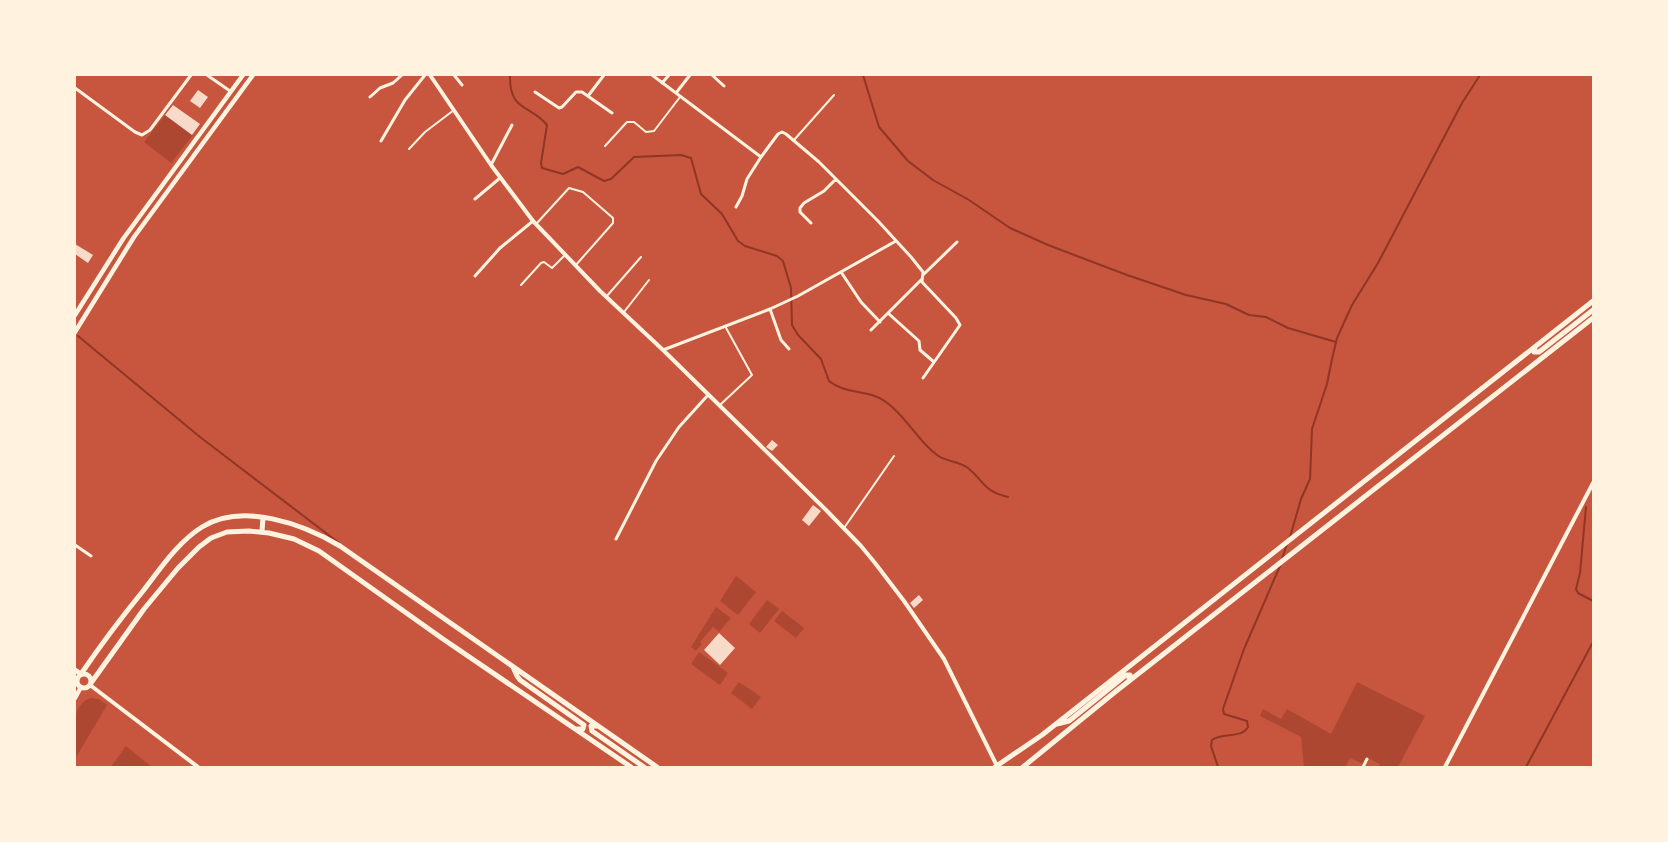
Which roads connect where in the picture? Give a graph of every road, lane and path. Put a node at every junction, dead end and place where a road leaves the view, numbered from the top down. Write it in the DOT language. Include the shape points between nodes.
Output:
graph roads {
  1 [pos="191,75"];
  2 [pos="207,75"];
  3 [pos="243,75"];
  4 [pos="254,75"];
  5 [pos="402,75"];
  6 [pos="425,75"];
  7 [pos="430,75"];
  8 [pos="454,75"];
  9 [pos="604,75"];
  10 [pos="652,75"];
  11 [pos="669,75"];
  12 [pos="690,75"];
  13 [pos="712,75"];
  14 [pos="662,83"];
  15 [pos="462,85"];
  16 [pos="724,86"];
  17 [pos="75,88"];
  18 [pos="230,92"];
  19 [pos="535,92"];
  20 [pos="676,93"];
  21 [pos="834,95"];
  22 [pos="588,96"];
  23 [pos="370,97"];
  24 [pos="680,97"];
  25 [pos="454,110"];
  26 [pos="612,113"];
  27 [pos="512,125"];
  28 [pos="381,140"];
  29 [pos="794,140"];
  30 [pos="194,142"];
  31 [pos="201,146"];
  32 [pos="605,146"];
  33 [pos="409,149"];
  34 [pos="760,157"];
  35 [pos="490,164"];
  36 [pos="500,178"];
  37 [pos="836,179"];
  38 [pos="476,199"];
  39 [pos="736,207"];
  40 [pos="535,222"];
  41 [pos="811,223"];
  42 [pos="896,241"];
  43 [pos="957,242"];
  44 [pos="564,255"];
  45 [pos="641,257"];
  46 [pos="109,261"];
  47 [pos="116,265"];
  48 [pos="575,266"];
  49 [pos="841,272"];
  50 [pos="923,274"];
  51 [pos="475,276"];
  52 [pos="922,279"];
  53 [pos="649,280"];
  54 [pos="521,285"];
  55 [pos="606,297"];
  56 [pos="1593,301"];
  57 [pos="770,309"];
  58 [pos="1593,310"];
  59 [pos="624,313"];
  60 [pos="889,314"];
  61 [pos="75,315"];
  62 [pos="1593,318"];
  63 [pos="880,322"];
  64 [pos="725,326"];
  65 [pos="872,330"];
  66 [pos="75,332"];
  67 [pos="1536,346"];
  68 [pos="789,349"];
  69 [pos="663,350"];
  70 [pos="934,362"];
  71 [pos="923,378"];
  72 [pos="708,395"];
  73 [pos="719,406"];
  74 [pos="894,456"];
  75 [pos="1593,482"];
  76 [pos="263,518"];
  77 [pos="844,529"];
  78 [pos="262,532"];
  79 [pos="616,539"];
  80 [pos="75,546"];
  81 [pos="91,556"];
  82 [pos="513,667"];
  83 [pos="75,670"];
  84 [pos="81,674"];
  85 [pos="76,681"];
  86 [pos="1128,682"];
  87 [pos="90,684"];
  88 [pos="81,687"];
  89 [pos="75,698"];
  90 [pos="1056,724"];
  91 [pos="600,728"];
  92 [pos="575,729"];
  93 [pos="1367,759"];
  94 [pos="198,767"];
  95 [pos="632,767"];
  96 [pos="644,767"];
  97 [pos="657,767"];
  98 [pos="996,767"];
  99 [pos="1022,767"];
  100 [pos="1363,767"];
  101 [pos="1445,767"];
  1 -- 17 [label="street" via="150,130 142,135"];
  2 -- 18 [label="street"];
  3 -- 18 [label="main road"];
  4 -- 31 [label="main road"];
  5 -- 23 [label="street"];
  6 -- 28 [label="street" via="405,100"];
  7 -- 25 [label="street"];
  8 -- 15 [label="street"];
  9 -- 22 [label="street"];
  10 -- 14 [label="street"];
  11 -- 14 [label="street"];
  12 -- 20 [label="street"];
  13 -- 16 [label="street"];
  14 -- 20 [label="street"];
  18 -- 30 [label="main road"];
  19 -- 22 [label="street" via="559,108 578,92"];
  20 -- 24 [label="street"];
  21 -- 29 [label="lane"];
  22 -- 26 [label="street"];
  24 -- 32 [label="lane" via="654,131 646,132 634,122 627,122"];
  24 -- 34 [label="street"];
  25 -- 33 [label="lane"];
  25 -- 35 [label="street"];
  27 -- 35 [label="street"];
  29 -- 34 [label="street" via="783,132 779,133"];
  29 -- 37 [label="street"];
  30 -- 31 [label="main road"];
  30 -- 46 [label="main road"];
  31 -- 47 [label="main road"];
  34 -- 39 [label="street" via="746,179"];
  35 -- 36 [label="street"];
  36 -- 38 [label="street"];
  36 -- 40 [label="street"];
  37 -- 41 [label="street" via="800,208"];
  37 -- 42 [label="street"];
  40 -- 44 [label="street"];
  40 -- 48 [label="lane" via="568,188 583,192 613,218 614,222"];
  40 -- 51 [label="street" via="500,248"];
  42 -- 49 [label="street"];
  42 -- 50 [label="street"];
  43 -- 50 [label="street"];
  44 -- 48 [label="street"];
  44 -- 54 [label="lane" via="552,268 541,262"];
  45 -- 55 [label="lane"];
  46 -- 47 [label="main road"];
  46 -- 61 [label="main road"];
  47 -- 66 [label="main road"];
  48 -- 55 [label="street"];
  49 -- 57 [label="street"];
  49 -- 63 [label="street"];
  50 -- 52 [label="street"];
  52 -- 60 [label="street"];
  52 -- 70 [label="street" via="960,325"];
  53 -- 59 [label="lane"];
  55 -- 59 [label="street"];
  56 -- 67 [label="highway"];
  57 -- 64 [label="street"];
  57 -- 68 [label="street" via="781,340"];
  58 -- 67 [label="highway" via="1537,353 1534,351"];
  59 -- 69 [label="street"];
  60 -- 63 [label="street"];
  60 -- 70 [label="street" via="920,341 920,350"];
  62 -- 86 [label="highway"];
  63 -- 65 [label="street"];
  64 -- 69 [label="street"];
  64 -- 73 [label="lane" via="752,375"];
  67 -- 90 [label="highway"];
  69 -- 72 [label="street"];
  70 -- 71 [label="street"];
  72 -- 73 [label="street"];
  72 -- 79 [label="street" via="656,460"];
  73 -- 77 [label="street"];
  74 -- 77 [label="lane"];
  75 -- 101 [label="street"];
  76 -- 78 [label="highway"];
  76 -- 82 [label="highway" via="297,525 324,537"];
  76 -- 84 [label="highway" via="221,520 208,524 192,536 153,578"];
  77 -- 98 [label="street" via="896,590 940,653"];
  78 -- 87 [label="highway" via="222,534 205,542 136,619"];
  78 -- 92 [label="highway" via="294,539 319,551"];
  80 -- 81 [label="street"];
  82 -- 91 [label="highway"];
  82 -- 92 [label="highway" via="520,680 584,725 583,729"];
  83 -- 84 [label="highway"];
  84 -- 85 [label="highway"];
  84 -- 87 [label="highway" via="90,676"];
  85 -- 88 [label="highway"];
  86 -- 90 [label="highway" via="1131,676 1127,674 1069,721"];
  86 -- 99 [label="highway"];
  87 -- 88 [label="highway" via="86,688"];
  87 -- 94 [label="street"];
  88 -- 89 [label="main road"];
  90 -- 98 [label="highway"];
  91 -- 96 [label="highway" via="594,725 590,728"];
  91 -- 97 [label="highway"];
  92 -- 95 [label="highway"];
  93 -- 100 [label="street"];
}
